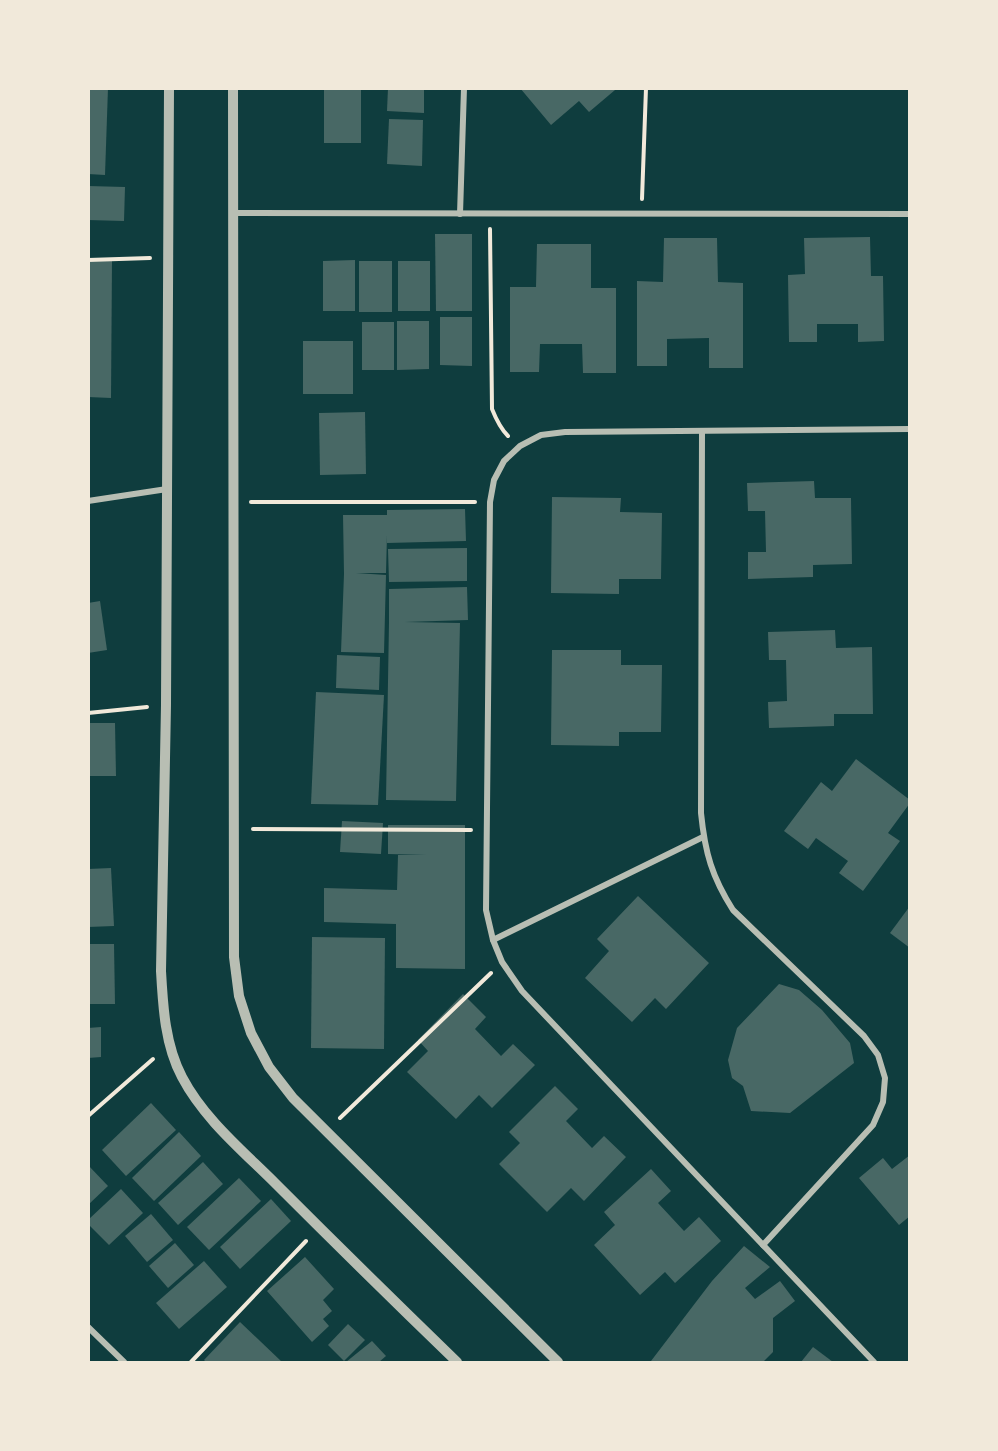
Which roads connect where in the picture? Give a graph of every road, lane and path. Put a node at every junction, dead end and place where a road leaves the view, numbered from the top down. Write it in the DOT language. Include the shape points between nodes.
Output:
graph roads {
  1 [pos="170,88"];
  2 [pos="233,88"];
  3 [pos="464,88"];
  4 [pos="646,88"];
  5 [pos="233,213"];
  6 [pos="460,214"];
  7 [pos="490,214"];
  8 [pos="642,214"];
  9 [pos="909,214"];
  10 [pos="168,257"];
  11 [pos="88,261"];
  12 [pos="909,429"];
  13 [pos="702,431"];
  14 [pos="520,446"];
  15 [pos="167,489"];
  16 [pos="88,501"];
  17 [pos="234,502"];
  18 [pos="490,502"];
  19 [pos="166,705"];
  20 [pos="88,713"];
  21 [pos="233,829"];
  22 [pos="486,830"];
  23 [pos="703,837"];
  24 [pos="492,939"];
  25 [pos="502,962"];
  26 [pos="170,1045"];
  27 [pos="88,1116"];
  28 [pos="327,1131"];
  29 [pos="319,1227"];
  30 [pos="763,1245"];
  31 [pos="88,1327"];
  32 [pos="124,1362"];
  33 [pos="191,1362"];
  34 [pos="457,1362"];
  35 [pos="558,1362"];
  36 [pos="874,1362"];
  1 -- 10 [label="street"];
  2 -- 5 [label="street"];
  3 -- 6 [label="street"];
  4 -- 8 [label="path"];
  5 -- 6 [label="street"];
  5 -- 17 [label="street"];
  6 -- 7 [label="street"];
  7 -- 8 [label="street"];
  7 -- 14 [label="path" via="492,409 502,430"];
  8 -- 9 [label="street"];
  10 -- 11 [label="path"];
  10 -- 15 [label="street"];
  12 -- 13 [label="street"];
  13 -- 14 [label="street" via="565,432 541,435"];
  13 -- 23 [label="street"];
  14 -- 18 [label="street" via="504,461 494,480"];
  15 -- 16 [label="street"];
  15 -- 19 [label="street"];
  17 -- 18 [label="path"];
  17 -- 21 [label="street"];
  18 -- 22 [label="street"];
  19 -- 20 [label="path"];
  19 -- 26 [label="street" via="161,971"];
  21 -- 22 [label="path"];
  21 -- 28 [label="street" via="234,957 239,996 251,1033 269,1067 293,1098"];
  22 -- 24 [label="street" via="486,910"];
  23 -- 24 [label="street"];
  23 -- 30 [label="street" via="714,876 733,910 864,1036 878,1055 885,1078 883,1102 873,1125"];
  24 -- 25 [label="street"];
  25 -- 28 [label="path"];
  25 -- 30 [label="street" via="522,991"];
  26 -- 27 [label="path"];
  26 -- 29 [label="street" via="182,1077 201,1107"];
  28 -- 35 [label="street"];
  29 -- 33 [label="path"];
  29 -- 34 [label="street"];
  30 -- 36 [label="street"];
  31 -- 32 [label="street"];
}
